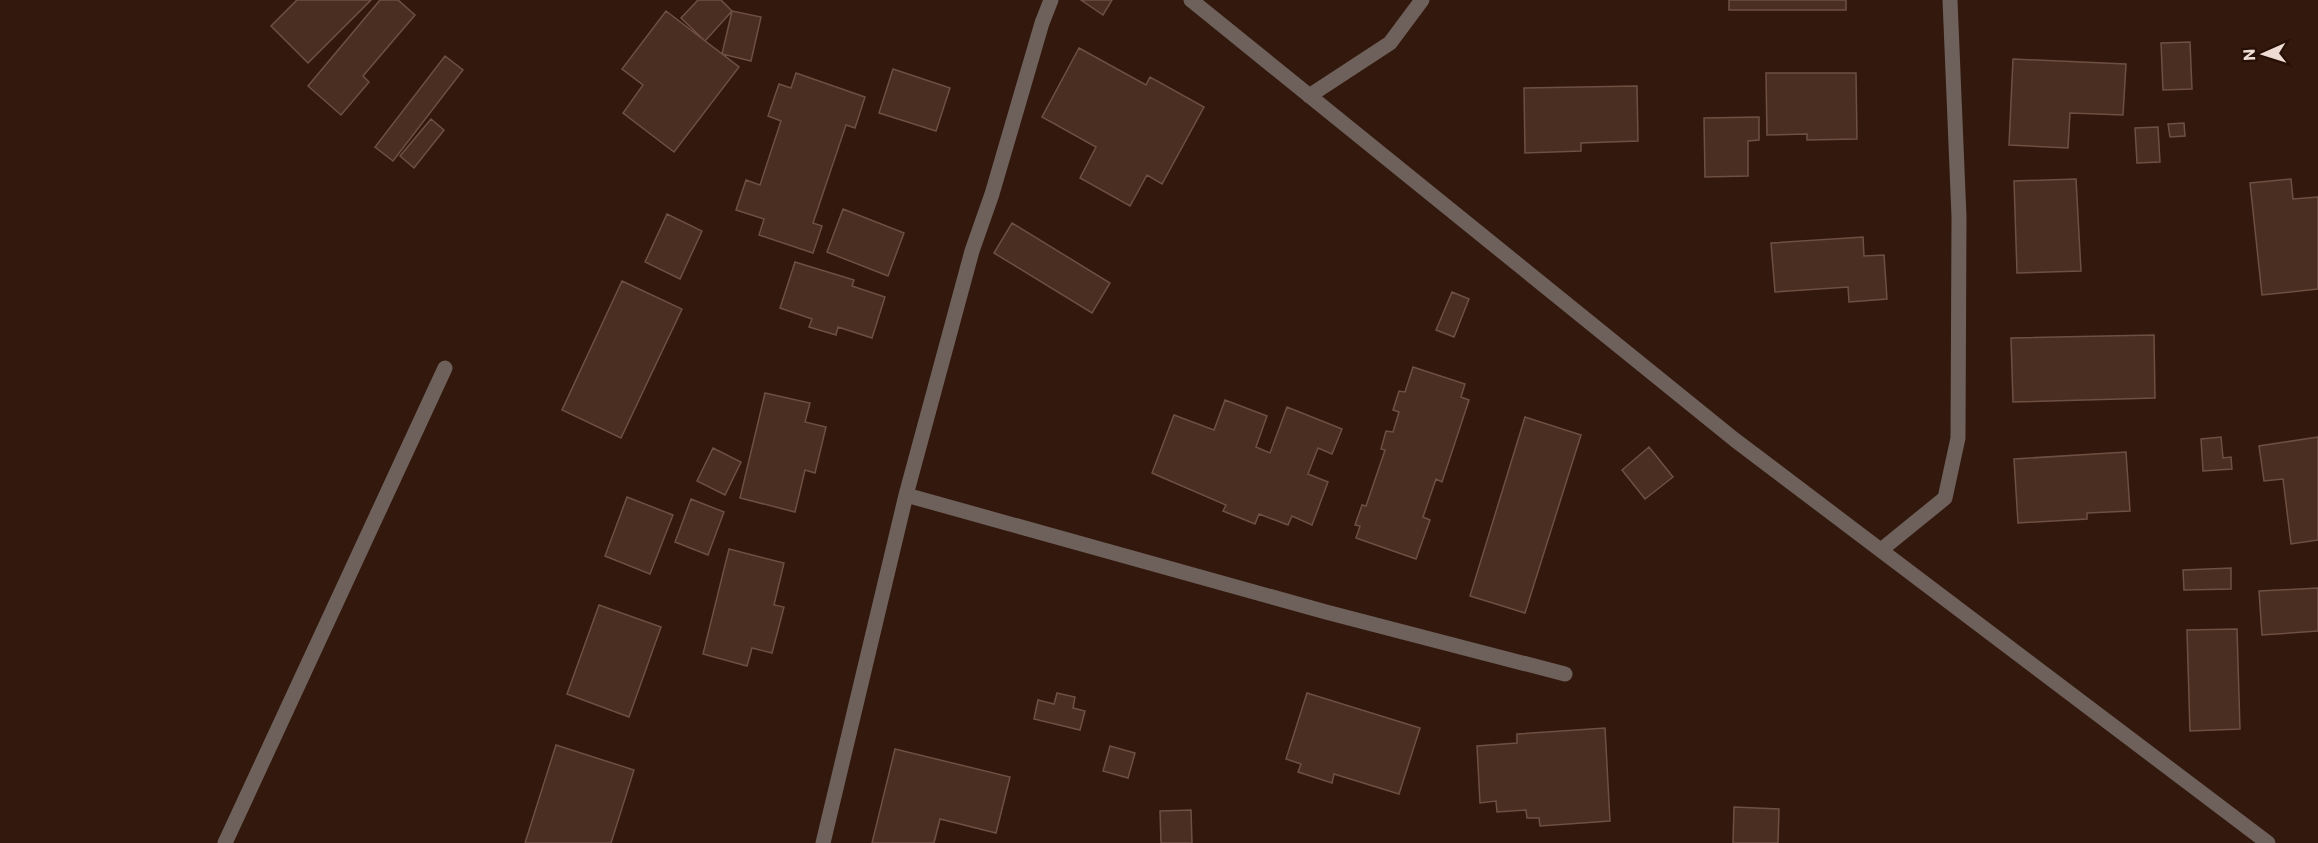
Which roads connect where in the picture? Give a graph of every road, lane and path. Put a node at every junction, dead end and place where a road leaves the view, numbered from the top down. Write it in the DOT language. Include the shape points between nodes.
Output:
graph roads {
  1 [pos="1051,0"];
  2 [pos="1191,0"];
  3 [pos="1422,0"];
  4 [pos="1950,0"];
  5 [pos="1309,96"];
  6 [pos="445,368"];
  7 [pos="906,495"];
  8 [pos="1881,550"];
  9 [pos="1565,674"];
  10 [pos="225,843"];
  11 [pos="823,843"];
  12 [pos="2268,843"];
  1 -- 7 [label="street" via="972,251"];
  2 -- 5 [label="street"];
  3 -- 5 [label="street" via="1390,43"];
  4 -- 8 [label="street" via="1959,217 1958,438 1946,498"];
  5 -- 8 [label="street" via="1735,440"];
  6 -- 10 [label="street"];
  7 -- 9 [label="street"];
  7 -- 11 [label="street"];
  8 -- 12 [label="street"];
}
